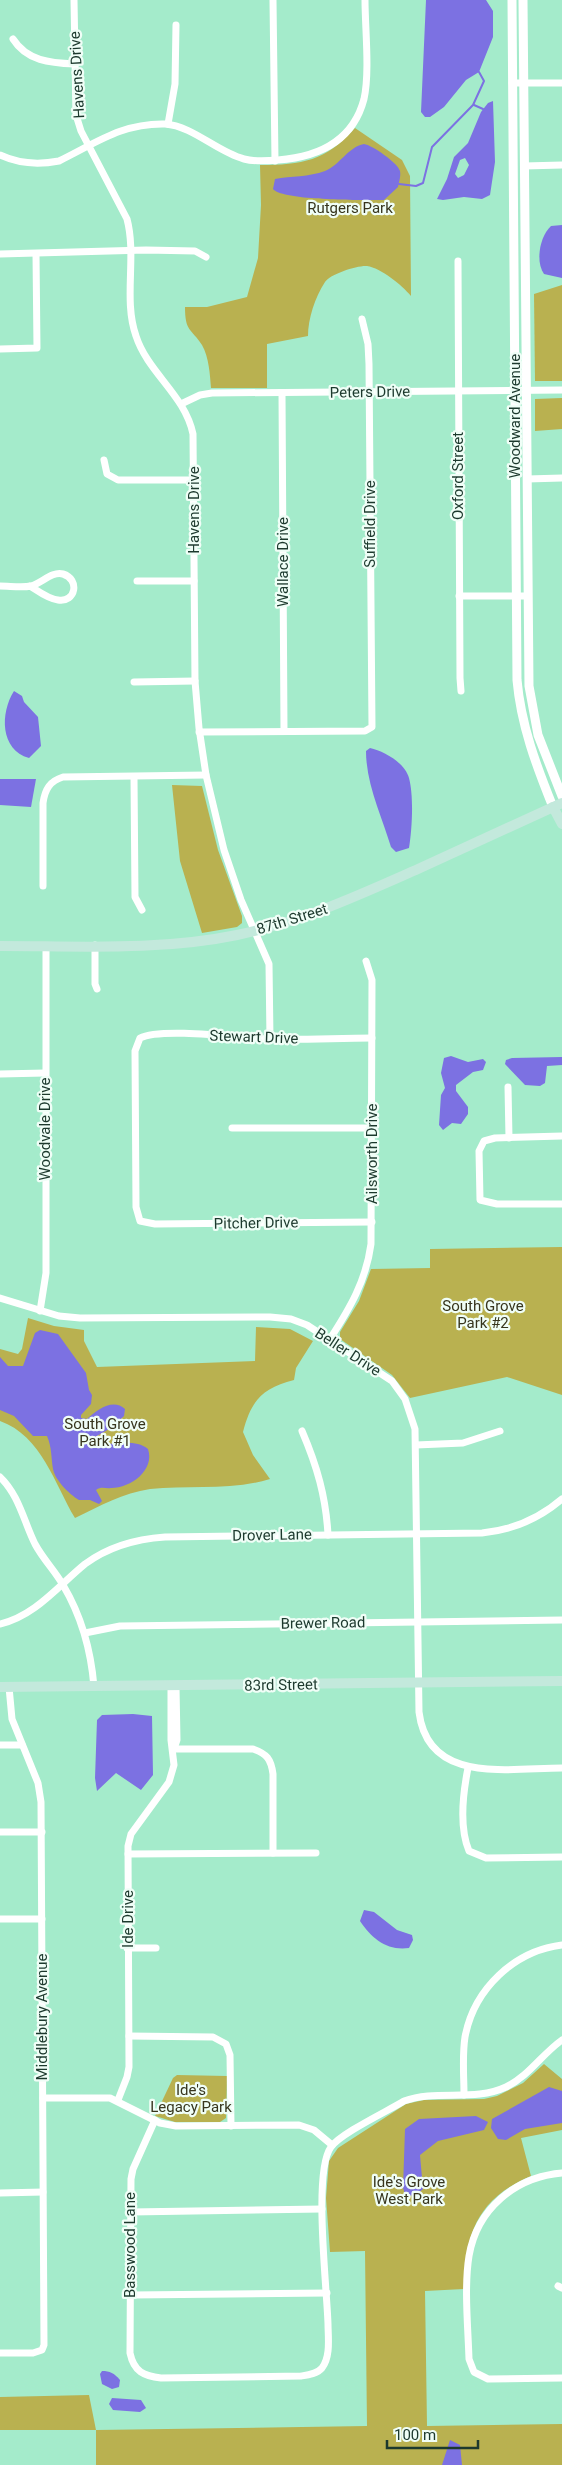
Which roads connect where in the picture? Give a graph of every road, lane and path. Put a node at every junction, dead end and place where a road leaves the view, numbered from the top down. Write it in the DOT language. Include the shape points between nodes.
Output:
graph roads {
  1 [pos="74,0"];
  2 [pos="273,0"];
  3 [pos="365,0"];
  4 [pos="512,0"];
  5 [pos="523,0"];
  6 [pos="176,25"];
  7 [pos="12,39"];
  8 [pos="75,64"];
  9 [pos="512,83"];
  10 [pos="524,83"];
  11 [pos="562,83"];
  12 [pos="168,124"];
  13 [pos="89,146"];
  14 [pos="0,155"];
  15 [pos="275,161"];
  16 [pos="562,165"];
  17 [pos="524,166"];
  18 [pos="131,250"];
  19 [pos="0,254"];
  20 [pos="36,254"];
  21 [pos="206,257"];
  22 [pos="458,261"];
  23 [pos="362,319"];
  24 [pos="0,349"];
  25 [pos="562,390"];
  26 [pos="458,391"];
  27 [pos="514,391"];
  28 [pos="526,391"];
  29 [pos="369,392"];
  30 [pos="282,393"];
  31 [pos="181,404"];
  32 [pos="104,460"];
  33 [pos="562,478"];
  34 [pos="527,479"];
  35 [pos="194,480"];
  36 [pos="137,581"];
  37 [pos="194,581"];
  38 [pos="0,586"];
  39 [pos="30,586"];
  40 [pos="459,596"];
  41 [pos="516,596"];
  42 [pos="528,596"];
  43 [pos="195,681"];
  44 [pos="134,682"];
  45 [pos="461,691"];
  46 [pos="284,730"];
  47 [pos="199,732"];
  48 [pos="206,776"];
  49 [pos="134,777"];
  50 [pos="562,796"];
  51 [pos="558,805"];
  52 [pos="562,824"];
  53 [pos="43,886"];
  54 [pos="142,910"];
  55 [pos="256,930"];
  56 [pos="95,945"];
  57 [pos="0,946"];
  58 [pos="46,946"];
  59 [pos="366,961"];
  60 [pos="97,989"];
  61 [pos="372,1038"];
  62 [pos="270,1039"];
  63 [pos="45,1073"];
  64 [pos="0,1074"];
  65 [pos="508,1087"];
  66 [pos="232,1128"];
  67 [pos="371,1128"];
  68 [pos="562,1136"];
  69 [pos="509,1138"];
  70 [pos="562,1204"];
  71 [pos="140,1221"];
  72 [pos="372,1222"];
  73 [pos="0,1298"];
  74 [pos="40,1311"];
  75 [pos="330,1339"];
  76 [pos="302,1431"];
  77 [pos="500,1431"];
  78 [pos="416,1445"];
  79 [pos="0,1477"];
  80 [pos="562,1500"];
  81 [pos="418,1534"];
  82 [pos="328,1535"];
  83 [pos="63,1584"];
  84 [pos="562,1620"];
  85 [pos="418,1622"];
  86 [pos="0,1624"];
  87 [pos="85,1633"];
  88 [pos="562,1681"];
  89 [pos="419,1682"];
  90 [pos="173,1686"];
  91 [pos="4,1687"];
  92 [pos="94,1687"];
  93 [pos="0,1745"];
  94 [pos="22,1745"];
  95 [pos="174,1749"];
  96 [pos="468,1768"];
  97 [pos="562,1768"];
  98 [pos="0,1832"];
  99 [pos="42,1832"];
  100 [pos="273,1853"];
  101 [pos="316,1853"];
  102 [pos="128,1854"];
  103 [pos="562,1857"];
  104 [pos="42,1919"];
  105 [pos="0,1920"];
  106 [pos="562,1945"];
  107 [pos="127,1948"];
  108 [pos="156,1948"];
  109 [pos="129,2036"];
  110 [pos="562,2040"];
  111 [pos="464,2095"];
  112 [pos="43,2098"];
  113 [pos="118,2100"];
  114 [pos="155,2120"];
  115 [pos="231,2126"];
  116 [pos="332,2145"];
  117 [pos="562,2173"];
  118 [pos="43,2192"];
  119 [pos="0,2193"];
  120 [pos="322,2209"];
  121 [pos="131,2212"];
  122 [pos="327,2293"];
  123 [pos="131,2295"];
  124 [pos="0,2353"];
  125 [pos="562,2378"];
  1 -- 8 [label="street, Havens Drive"];
  2 -- 15 [label="street"];
  3 -- 15 [label="street" via="366,84 364,99 352,124 341,137 318,153"];
  4 -- 9 [label="street, Woodward Avenue"];
  5 -- 10 [label="street, Woodward Avenue"];
  6 -- 12 [label="street" via="174,91"];
  7 -- 8 [label="street" via="31,56 55,63"];
  8 -- 13 [label="street, Havens Drive" via="76,115"];
  9 -- 10 [label="street"];
  9 -- 27 [label="street, Woodward Avenue"];
  10 -- 11 [label="street"];
  10 -- 17 [label="street, Woodward Avenue"];
  12 -- 13 [label="street" via="125,128"];
  12 -- 15 [label="street" via="230,155 246,160"];
  13 -- 14 [label="street" via="48,163 28,163"];
  13 -- 18 [label="street, Havens Drive" via="124,210"];
  16 -- 17 [label="street"];
  17 -- 28 [label="street, Woodward Avenue"];
  18 -- 20 [label="street"];
  18 -- 21 [label="street" via="195,251"];
  18 -- 31 [label="street, Havens Drive" via="131,313 135,334 144,354"];
  19 -- 20 [label="street"];
  20 -- 24 [label="street" via="37,348"];
  22 -- 26 [label="street, Oxford Street"];
  23 -- 29 [label="street, Suffield Drive" via="369,353"];
  25 -- 28 [label="street, Peters Drive"];
  26 -- 27 [label="street, Peters Drive"];
  26 -- 29 [label="street, Peters Drive"];
  26 -- 40 [label="street, Oxford Street"];
  27 -- 28 [label="street, Peters Drive"];
  27 -- 41 [label="street, Woodward Avenue"];
  28 -- 34 [label="street, Woodward Avenue"];
  29 -- 30 [label="street, Peters Drive"];
  29 -- 46 [label="street, Suffield Drive" via="370,729"];
  30 -- 31 [label="street, Peters Drive" via="206,393"];
  30 -- 46 [label="street, Wallace Drive"];
  31 -- 35 [label="street, Havens Drive" via="193,434"];
  32 -- 35 [label="street" via="107,474 118,480"];
  33 -- 34 [label="street"];
  34 -- 42 [label="street, Woodward Avenue"];
  35 -- 37 [label="street, Havens Drive"];
  36 -- 37 [label="street"];
  37 -- 43 [label="street, Havens Drive"];
  38 -- 39 [label="street"];
  39 -- 39 [label="street" via="59,601 72,596 74,590 70,578 64,574 56,574"];
  40 -- 41 [label="street"];
  40 -- 45 [label="street, Oxford Street"];
  41 -- 42 [label="street"];
  41 -- 51 [label="street, Woodward Avenue" via="517,680 521,712 534,762"];
  42 -- 50 [label="street, Woodward Avenue" via="530,696 544,754"];
  43 -- 44 [label="street"];
  43 -- 47 [label="street, Havens Drive"];
  46 -- 47 [label="street"];
  47 -- 48 [label="street, Havens Drive"];
  48 -- 49 [label="street"];
  48 -- 55 [label="street, Havens Drive" via="226,857"];
  49 -- 53 [label="street" via="63,777 50,784 43,802"];
  49 -- 54 [label="street" via="135,897"];
  51 -- 52 [label="main road, Woodward Avenue"];
  51 -- 55 [label="main road, 87th Street" via="352,898 313,914"];
  55 -- 56 [label="main road, 87th Street" via="163,944"];
  55 -- 62 [label="street, Havens Drive" via="269,968"];
  56 -- 58 [label="main road, 87th Street"];
  56 -- 60 [label="street"];
  57 -- 58 [label="main road, 87th Street"];
  58 -- 63 [label="street, Woodvale Drive"];
  59 -- 61 [label="street, Ailsworth Drive" via="372,980"];
  61 -- 62 [label="street, Stewart Drive"];
  61 -- 67 [label="street, Ailsworth Drive"];
  62 -- 71 [label="street, Stewart Drive" via="216,1034 151,1035 137,1042 136,1207"];
  63 -- 64 [label="street"];
  63 -- 74 [label="street, Woodvale Drive" via="46,1273"];
  65 -- 69 [label="street"];
  66 -- 67 [label="street"];
  67 -- 72 [label="street, Ailsworth Drive"];
  68 -- 69 [label="street"];
  69 -- 70 [label="street" via="484,1141 481,1146 480,1200 497,1204"];
  71 -- 72 [label="street, Pitcher Drive" via="155,1224"];
  72 -- 75 [label="street, Ailsworth Drive" via="370,1256 364,1279"];
  73 -- 74 [label="street, Beller Drive"];
  74 -- 75 [label="street, Beller Drive" via="90,1319 278,1317 301,1323"];
  75 -- 78 [label="street, Beller Drive" via="392,1381 411,1410"];
  76 -- 82 [label="street" via="322,1485"];
  77 -- 78 [label="street" via="463,1443"];
  78 -- 81 [label="street, Beller Drive"];
  79 -- 83 [label="street" via="17,1500 36,1545"];
  80 -- 81 [label="street, Drover Lane" via="540,1515 504,1529 482,1533"];
  81 -- 82 [label="street, Drover Lane"];
  81 -- 85 [label="street, Beller Drive"];
  82 -- 83 [label="street, Drover Lane" via="138,1540 93,1559"];
  83 -- 86 [label="street, Drover Lane" via="23,1616"];
  83 -- 87 [label="street"];
  84 -- 85 [label="street, Brewer Road"];
  85 -- 87 [label="street, Brewer Road" via="120,1626"];
  85 -- 89 [label="street, Beller Drive"];
  87 -- 92 [label="street"];
  88 -- 89 [label="main road, 83rd Street"];
  89 -- 90 [label="main road, 83rd Street"];
  89 -- 96 [label="street, Beller Drive" via="420,1720 427,1737 438,1752"];
  90 -- 92 [label="main road, 83rd Street"];
  90 -- 95 [label="street, Ide Drive" via="171,1740"];
  91 -- 92 [label="main road, 83rd Street"];
  91 -- 94 [label="street, Middlebury Avenue"];
  93 -- 94 [label="street"];
  94 -- 99 [label="street, Middlebury Avenue" via="38,1783"];
  95 -- 100 [label="street" via="253,1749 264,1753 271,1761 274,1774"];
  95 -- 102 [label="street, Ide Drive" via="169,1782 131,1834"];
  96 -- 97 [label="street"];
  96 -- 103 [label="street" via="464,1791 464,1836 469,1851 486,1858"];
  98 -- 99 [label="street"];
  99 -- 104 [label="street, Middlebury Avenue"];
  100 -- 101 [label="street"];
  100 -- 102 [label="street"];
  102 -- 107 [label="street, Ide Drive"];
  104 -- 105 [label="street"];
  104 -- 112 [label="street, Middlebury Avenue"];
  106 -- 111 [label="street" via="544,1948 521,1958 497,1976 484,1992 465,2037"];
  107 -- 108 [label="street"];
  107 -- 109 [label="street, Ide Drive"];
  109 -- 113 [label="street, Ide Drive" via="127,2077"];
  109 -- 115 [label="street" via="213,2037 226,2044 230,2054"];
  110 -- 111 [label="street" via="513,2084 487,2093"];
  111 -- 116 [label="street" via="427,2095 404,2101"];
  112 -- 113 [label="street"];
  112 -- 118 [label="street, Middlebury Avenue"];
  113 -- 114 [label="street"];
  114 -- 115 [label="street" via="176,2126"];
  114 -- 121 [label="street, Basswood Lane" via="133,2169"];
  115 -- 116 [label="street" via="306,2126"];
  116 -- 120 [label="street" via="323,2166"];
  117 -- 125 [label="street" via="528,2181 504,2195 481,2223 469,2258 469,2359 474,2372 488,2379"];
  118 -- 119 [label="street"];
  118 -- 124 [label="street, Middlebury Avenue" via="44,2345 41,2351 33,2354"];
  120 -- 121 [label="street"];
  120 -- 122 [label="street"];
  121 -- 123 [label="street, Basswood Lane"];
  122 -- 123 [label="street"];
  122 -- 123 [label="street, Basswood Lane" via="327,2357 322,2368 315,2373 301,2376 162,2378 139,2372 133,2365 130,2354"];
}
